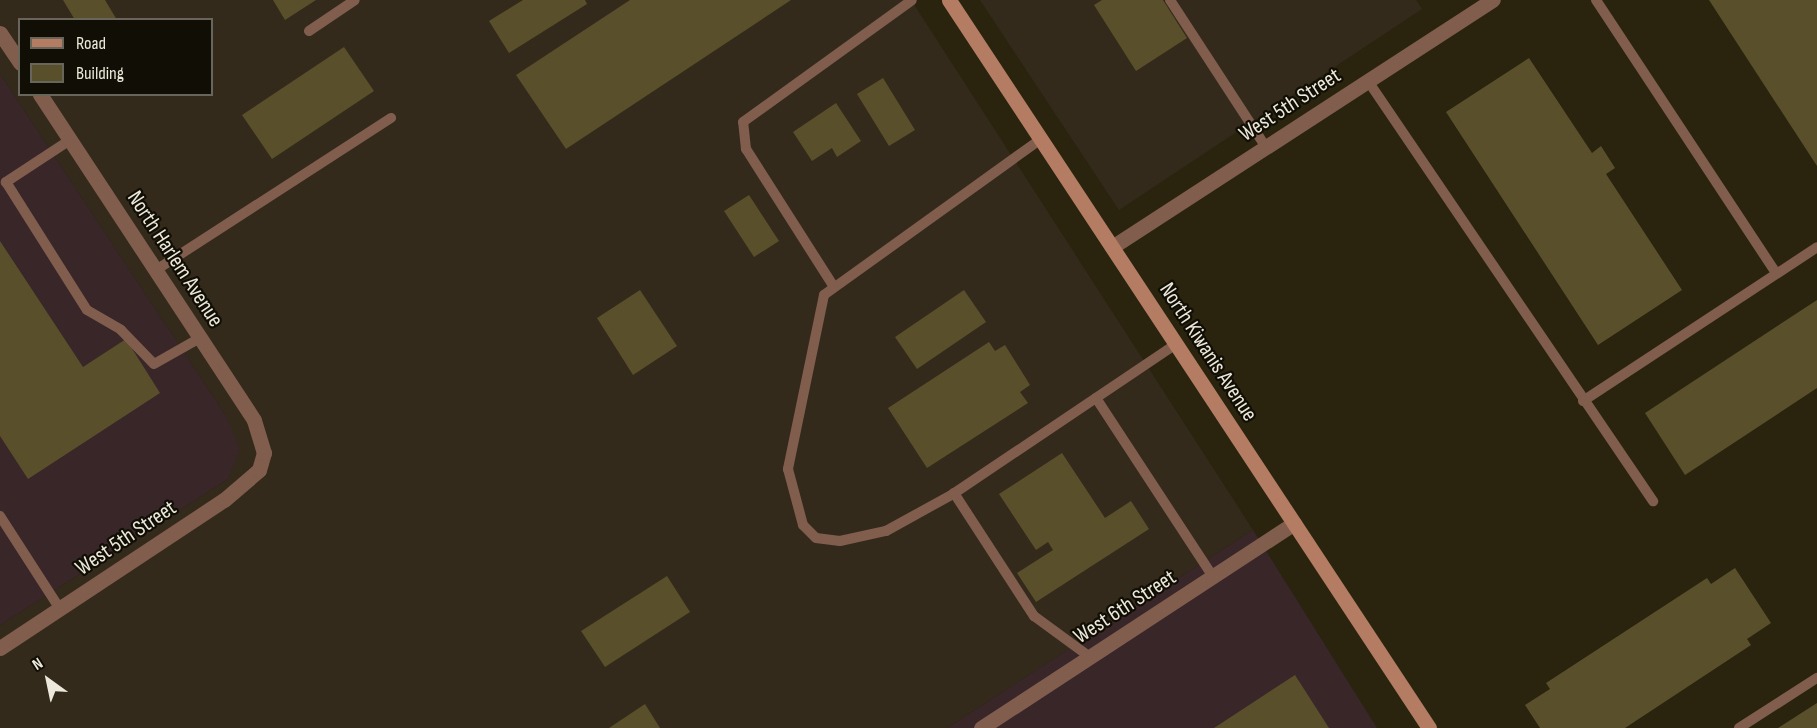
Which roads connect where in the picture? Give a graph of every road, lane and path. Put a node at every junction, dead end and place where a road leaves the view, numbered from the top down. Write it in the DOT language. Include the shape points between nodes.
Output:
graph roads {
  1 [pos="355,0"];
  2 [pos="912,0"];
  3 [pos="949,0"];
  4 [pos="1170,0"];
  5 [pos="1493,0"];
  6 [pos="1596,0"];
  7 [pos="309,31"];
  8 [pos="2,39"];
  9 [pos="18,60"];
  10 [pos="1368,81"];
  11 [pos="41,96"];
  12 [pos="391,118"];
  13 [pos="1041,139"];
  14 [pos="70,140"];
  15 [pos="1266,147"];
  16 [pos="1112,247"];
  17 [pos="1817,247"];
  18 [pos="156,270"];
  19 [pos="1776,273"];
  20 [pos="834,287"];
  21 [pos="200,338"];
  22 [pos="1176,344"];
  23 [pos="1096,398"];
  24 [pos="1583,401"];
  25 [pos="264,453"];
  26 [pos="954,493"];
  27 [pos="1653,501"];
  28 [pos="0,516"];
  29 [pos="1294,523"];
  30 [pos="1213,577"];
  31 [pos="60,609"];
  32 [pos="0,648"];
  33 [pos="1090,657"];
  34 [pos="1817,678"];
  35 [pos="981,728"];
  36 [pos="1429,728"];
  37 [pos="1739,728"];
  1 -- 7 [label="lane"];
  2 -- 20 [label="lane" via="743,122 746,150"];
  3 -- 13 [label="main road, North Kiwanis Avenue"];
  4 -- 15 [label="lane"];
  5 -- 10 [label="street, West 5th Street"];
  6 -- 19 [label="lane"];
  8 -- 9 [label="street"];
  10 -- 15 [label="street, West 5th Street"];
  10 -- 24 [label="lane"];
  11 -- 14 [label="street, North Harlem Avenue"];
  12 -- 18 [label="lane"];
  13 -- 16 [label="main road, North Kiwanis Avenue"];
  13 -- 20 [label="lane"];
  14 -- 18 [label="street, North Harlem Avenue"];
  14 -- 21 [label="lane" via="6,182 87,310 121,330 153,364"];
  15 -- 16 [label="street, West 5th Street"];
  16 -- 22 [label="main road, North Kiwanis Avenue"];
  17 -- 19 [label="lane"];
  18 -- 21 [label="street, North Harlem Avenue"];
  19 -- 24 [label="lane"];
  20 -- 26 [label="lane" via="824,295 788,469 803,525 816,538 840,541 886,531"];
  21 -- 25 [label="street, North Harlem Avenue" via="254,420"];
  22 -- 23 [label="lane"];
  22 -- 29 [label="main road, North Kiwanis Avenue"];
  23 -- 26 [label="lane"];
  23 -- 30 [label="lane"];
  24 -- 27 [label="lane"];
  25 -- 31 [label="street, West 5th Street" via="246,484"];
  26 -- 33 [label="lane" via="1034,616"];
  28 -- 31 [label="lane"];
  29 -- 30 [label="street, West 6th Street"];
  29 -- 36 [label="main road, North Kiwanis Avenue"];
  30 -- 33 [label="street, West 6th Street"];
  31 -- 32 [label="street, West 5th Street"];
  33 -- 35 [label="street, West 6th Street"];
  34 -- 37 [label="lane"];
}
